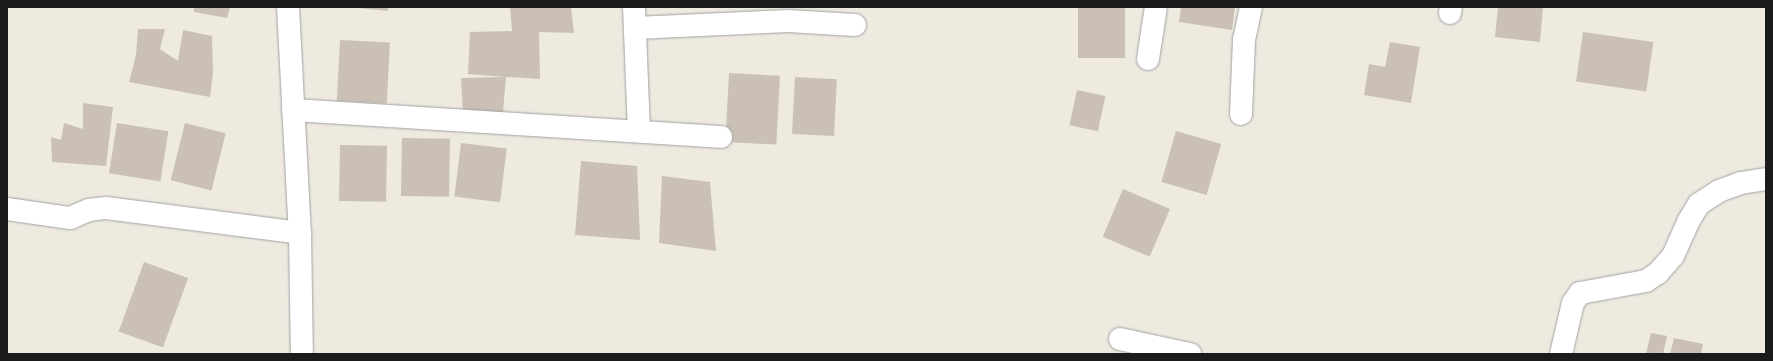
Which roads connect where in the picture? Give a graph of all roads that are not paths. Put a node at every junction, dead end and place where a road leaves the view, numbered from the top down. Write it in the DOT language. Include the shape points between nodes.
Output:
graph roads {
  1 [pos="288,7"];
  2 [pos="634,7"];
  3 [pos="1156,7"];
  4 [pos="1251,7"];
  5 [pos="855,25"];
  6 [pos="634,28"];
  7 [pos="1148,59"];
  8 [pos="293,110"];
  9 [pos="1241,114"];
  10 [pos="639,130"];
  11 [pos="722,137"];
  12 [pos="1764,173"];
  13 [pos="7,209"];
  14 [pos="300,233"];
  15 [pos="1120,339"];
  16 [pos="302,354"];
  17 [pos="1190,354"];
  18 [pos="1561,354"];
  1 -- 8 [label="street"];
  2 -- 6 [label="street"];
  3 -- 7 [label="street"];
  4 -- 9 [label="street" via="1244,40"];
  5 -- 6 [label="street" via="788,21"];
  6 -- 10 [label="street"];
  8 -- 10 [label="street"];
  8 -- 14 [label="street"];
  10 -- 11 [label="street"];
  12 -- 18 [label="street" via="1719,191 1700,204 1688,222 1673,256 1658,273 1646,281 1580,293 1573,303"];
  13 -- 14 [label="street" via="70,218 90,210 106,208"];
  14 -- 16 [label="street"];
  15 -- 17 [label="street"];
}
